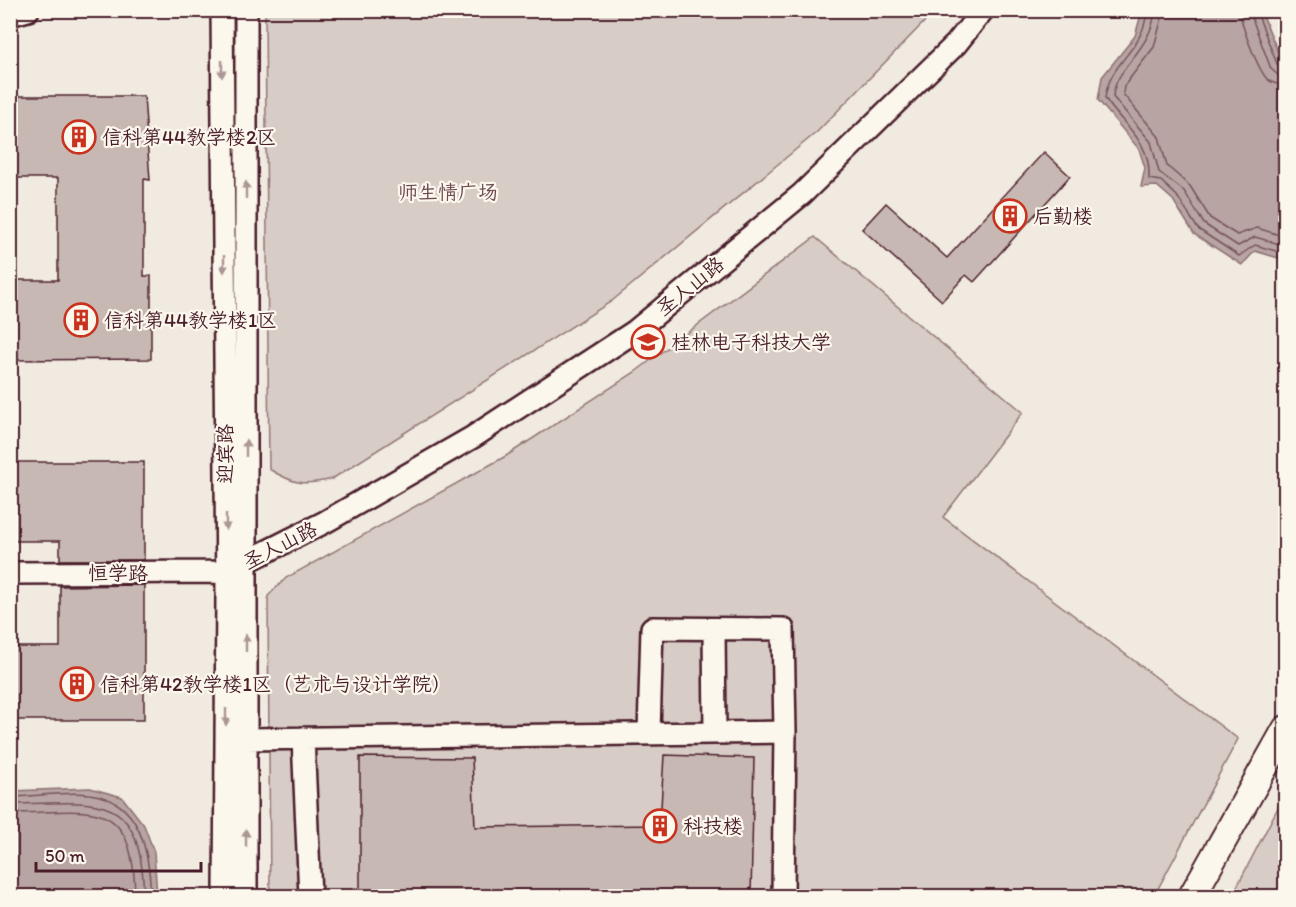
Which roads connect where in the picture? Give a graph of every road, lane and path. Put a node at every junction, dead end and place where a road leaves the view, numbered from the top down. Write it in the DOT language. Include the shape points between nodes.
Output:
graph roads {
  1 [pos="28,10"];
  2 [pos="222,10"];
  3 [pos="246,10"];
  4 [pos="983,10"];
  5 [pos="10,15"];
  6 [pos="236,568"];
  7 [pos="10,573"];
  8 [pos="714,629"];
  9 [pos="1286,729"];
  10 [pos="784,732"];
  11 [pos="649,733"];
  12 [pos="715,733"];
  13 [pos="303,738"];
  14 [pos="246,739"];
  15 [pos="225,897"];
  16 [pos="246,897"];
  17 [pos="310,897"];
  18 [pos="783,897"];
  19 [pos="1192,897"];
  1 -- 5 [label="street"];
  2 -- 6 [label="street, 迎宾路, one-way"];
  6 -- 3 [label="street, 迎宾路, one-way"];
  4 -- 6 [label="street, 圣人山路" via="956,44 802,194 634,332 473,436"];
  6 -- 7 [label="street, 恒学路"];
  14 -- 6 [label="street, 迎宾路, one-way"];
  6 -- 15 [label="street, 迎宾路, one-way"];
  8 -- 10 [label="street" via="783,629"];
  8 -- 11 [label="street" via="652,628"];
  8 -- 12 [label="street"];
  9 -- 19 [label="street"];
  10 -- 12 [label="street"];
  10 -- 18 [label="street"];
  11 -- 12 [label="street"];
  11 -- 13 [label="street"];
  13 -- 14 [label="street"];
  13 -- 17 [label="street"];
  16 -- 14 [label="street, 迎宾路, one-way"];
}
